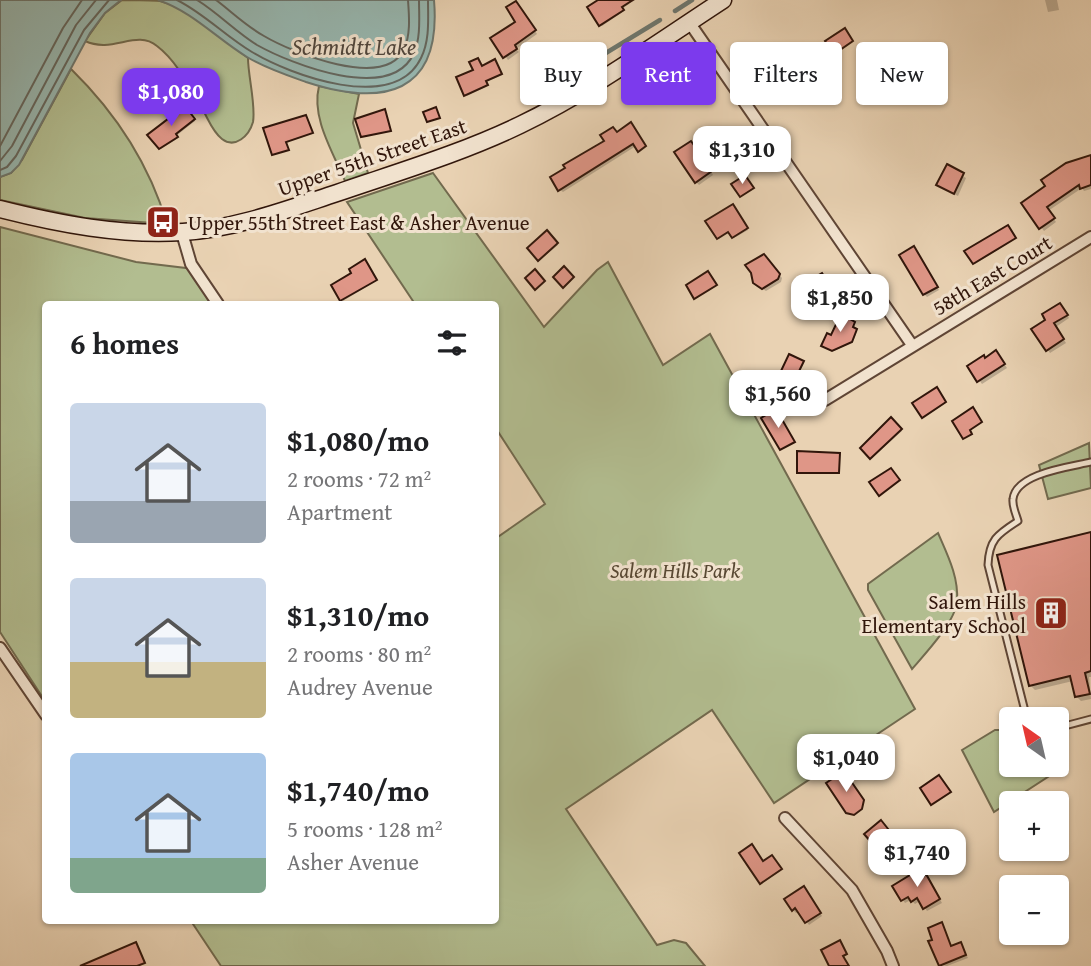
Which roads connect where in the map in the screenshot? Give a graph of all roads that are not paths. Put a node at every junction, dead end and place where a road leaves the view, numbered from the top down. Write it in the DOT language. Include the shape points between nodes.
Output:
graph roads {
  1 [pos="723,0"];
  2 [pos="689,22"];
  3 [pos="0,209"];
  4 [pos="182,233"];
  5 [pos="1091,237"];
  6 [pos="216,301"];
  7 [pos="912,345"];
  8 [pos="825,400"];
  9 [pos="1091,461"];
  10 [pos="0,648"];
  11 [pos="1024,707"];
  12 [pos="42,709"];
  13 [pos="1091,719"];
  14 [pos="1069,725"];
  15 [pos="785,818"];
  16 [pos="893,966"];
  1 -- 2 [label="street, Upper 55th Street East"];
  2 -- 4 [label="street, Upper 55th Street East" via="559,104 504,132 319,199"];
  2 -- 7 [label="street"];
  3 -- 4 [label="street, Upper 55th Street East" via="84,226"];
  4 -- 6 [label="street" via="191,264"];
  5 -- 7 [label="street, 58th East Court"];
  7 -- 8 [label="street, 58th East Court"];
  9 -- 11 [label="lane" via="1027,478 1014,491 1018,521 998,534 988,549 988,565"];
  10 -- 12 [label="street"];
  13 -- 14 [label="lane"];
  15 -- 16 [label="street" via="852,890"];
}
